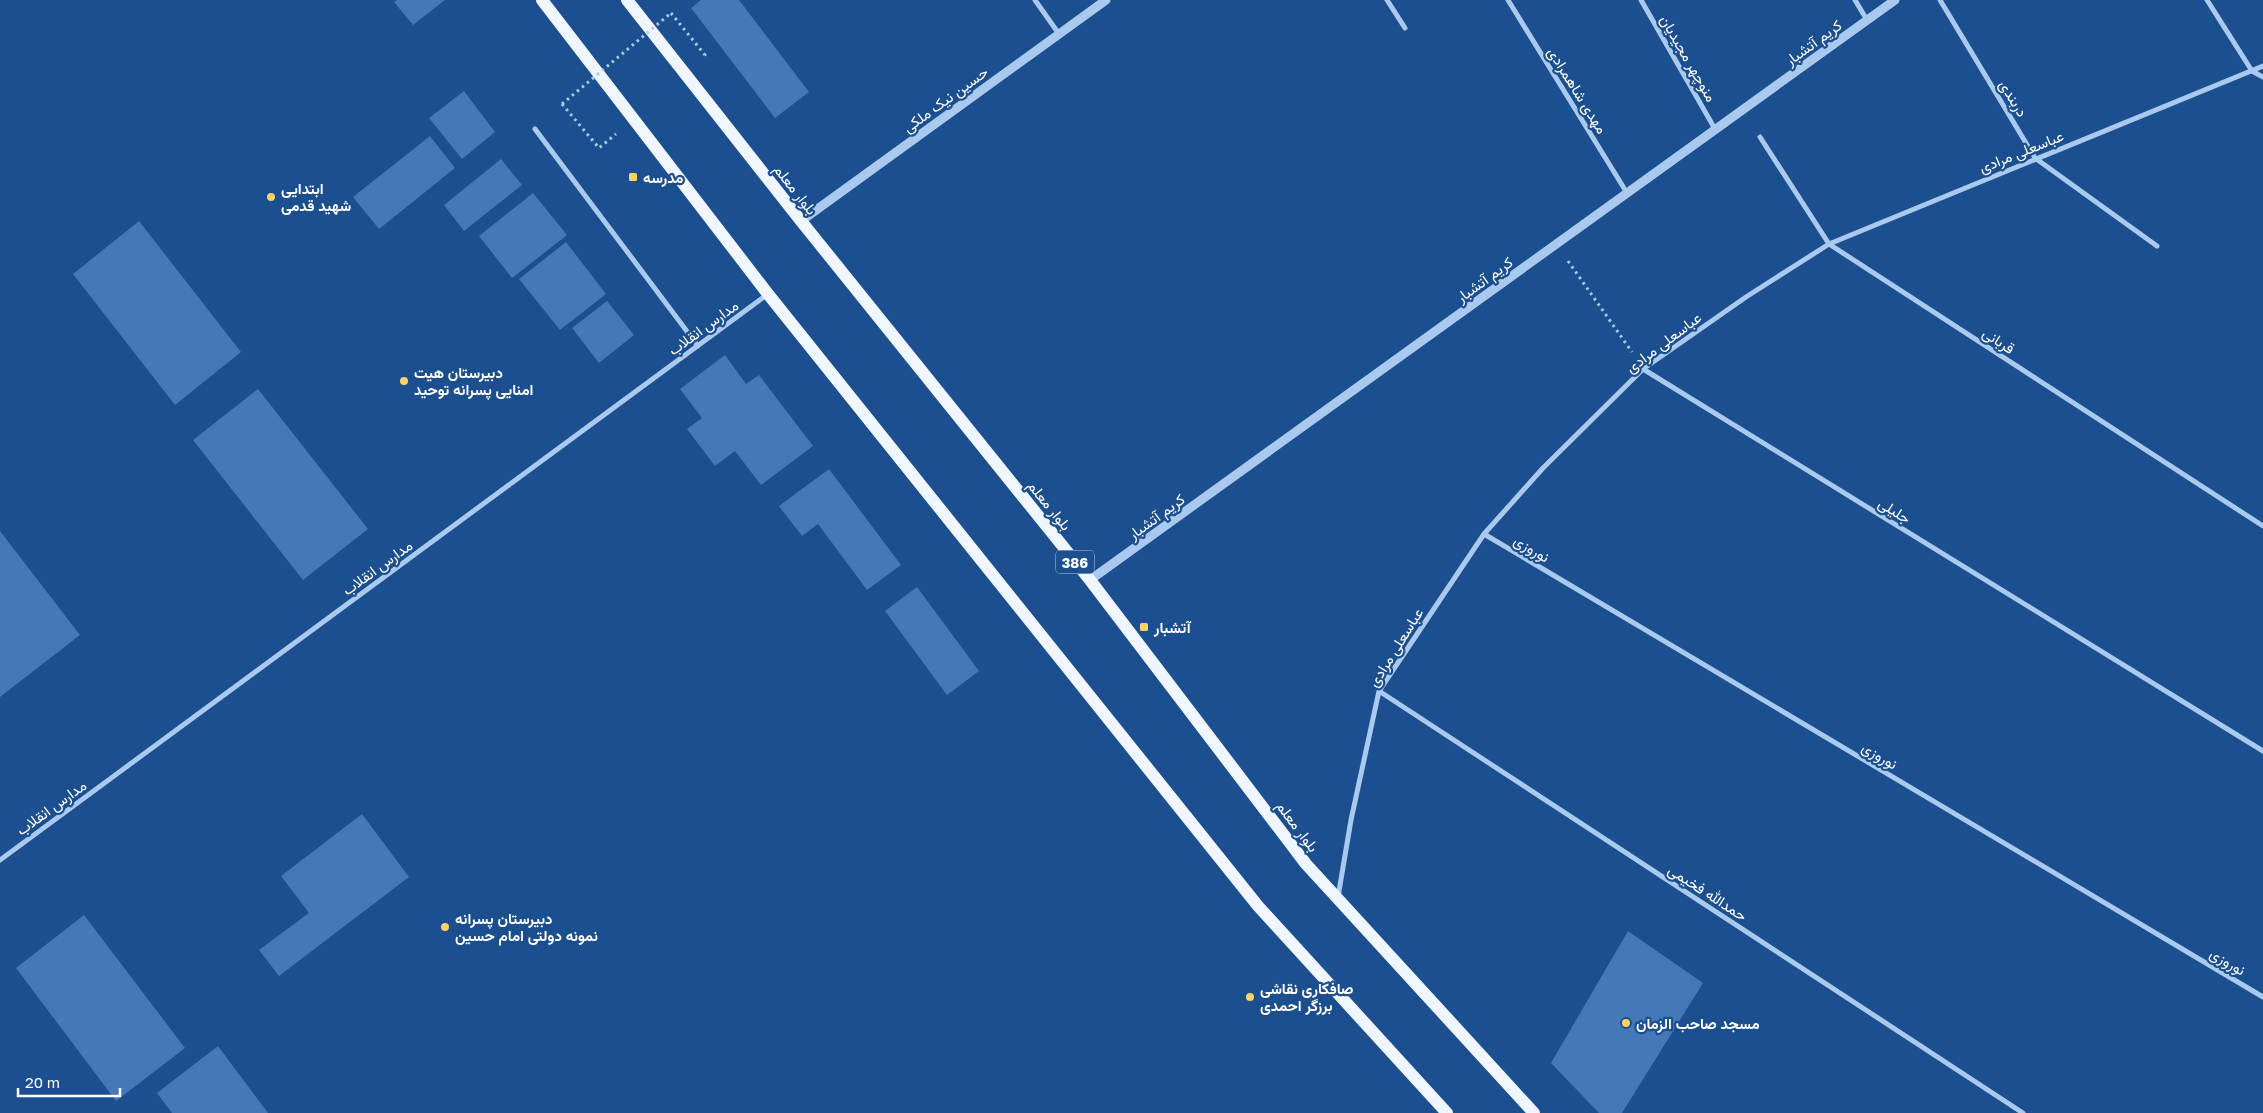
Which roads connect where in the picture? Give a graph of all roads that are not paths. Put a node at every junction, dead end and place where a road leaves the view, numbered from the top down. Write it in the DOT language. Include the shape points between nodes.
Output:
graph roads {
  1 [pos="542,0"];
  2 [pos="627,0"];
  3 [pos="1036,0"];
  4 [pos="1106,0"];
  5 [pos="1387,0"];
  6 [pos="1508,0"];
  7 [pos="1641,0"];
  8 [pos="1855,0"];
  9 [pos="1895,0"];
  10 [pos="1940,0"];
  11 [pos="2207,0"];
  12 [pos="1867,20"];
  13 [pos="1405,28"];
  14 [pos="1059,34"];
  15 [pos="2263,66"];
  16 [pos="2252,70"];
  17 [pos="2263,77"];
  18 [pos="536,129"];
  19 [pos="1715,129"];
  20 [pos="1760,137"];
  21 [pos="2035,158"];
  22 [pos="1627,193"];
  23 [pos="801,221"];
  24 [pos="1829,244"];
  25 [pos="2157,246"];
  26 [pos="768,294"];
  27 [pos="698,346"];
  28 [pos="1643,369"];
  29 [pos="2263,526"];
  30 [pos="1484,534"];
  31 [pos="1090,580"];
  32 [pos="1379,691"];
  33 [pos="2263,751"];
  34 [pos="0,860"];
  35 [pos="1338,897"];
  36 [pos="2263,997"];
  37 [pos="1447,1113"];
  38 [pos="1534,1113"];
  39 [pos="2023,1113"];
  1 -- 26 [label="main road"];
  2 -- 23 [label="main road, بلوار معلم / 386"];
  3 -- 14 [label="street"];
  4 -- 14 [label="street, حسین نیک ملکی"];
  5 -- 13 [label="street"];
  6 -- 22 [label="street, مهدی شاهمرادی"];
  7 -- 19 [label="street, منوچهر مجیدیان"];
  8 -- 12 [label="street"];
  9 -- 12 [label="street, کریم آتشبار"];
  10 -- 21 [label="street, دربندی"];
  11 -- 16 [label="street"];
  12 -- 19 [label="street, کریم آتشبار"];
  14 -- 23 [label="street, حسین نیک ملکی"];
  15 -- 16 [label="street, عباسعلی مرادی"];
  16 -- 17 [label="street"];
  16 -- 21 [label="street, عباسعلی مرادی"];
  18 -- 27 [label="street"];
  19 -- 22 [label="street, کریم آتشبار"];
  20 -- 24 [label="street, قربانی"];
  21 -- 24 [label="street, عباسعلی مرادی"];
  21 -- 25 [label="street, دربندی"];
  22 -- 31 [label="street, کریم آتشبار"];
  23 -- 31 [label="main road, بلوار معلم / 386"];
  24 -- 28 [label="street, عباسعلی مرادی"];
  24 -- 29 [label="street, قربانی"];
  26 -- 27 [label="street, مدارس انقلاب"];
  26 -- 37 [label="main road" via="1258,906"];
  27 -- 34 [label="street, مدارس انقلاب"];
  28 -- 30 [label="street, عباسعلی مرادی" via="1543,468"];
  28 -- 33 [label="street, جلیلی"];
  30 -- 32 [label="street, عباسعلی مرادی"];
  30 -- 36 [label="street, نوروزی"];
  31 -- 35 [label="main road, بلوار معلم / 386" via="1306,864"];
  32 -- 35 [label="street, عباسعلی مرادی"];
  32 -- 39 [label="street, حمدالله فخیمی"];
  35 -- 38 [label="main road, بلوار معلم / 386"];
}
